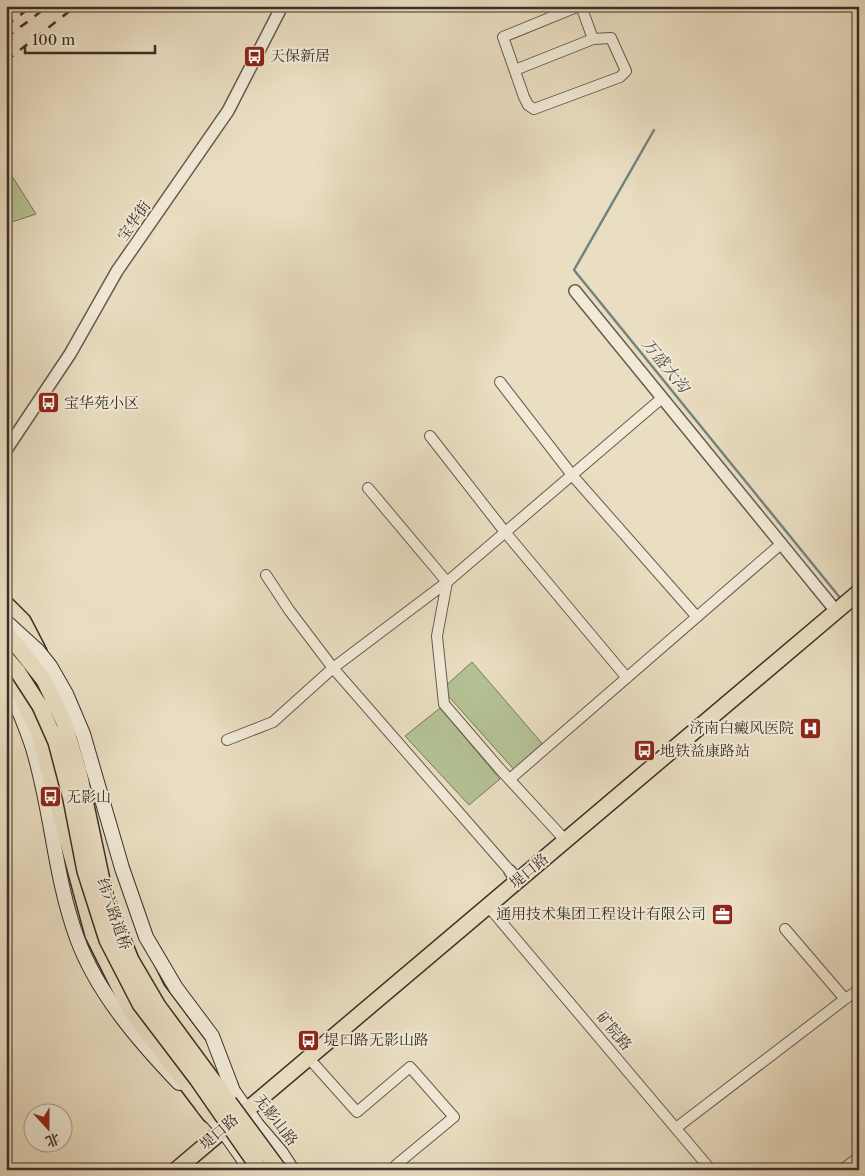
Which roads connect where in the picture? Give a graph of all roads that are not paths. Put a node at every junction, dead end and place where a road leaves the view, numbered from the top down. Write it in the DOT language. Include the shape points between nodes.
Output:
graph roads {
  1 [pos="282,6"];
  2 [pos="580,6"];
  3 [pos="593,39"];
  4 [pos="515,70"];
  5 [pos="575,291"];
  6 [pos="500,382"];
  7 [pos="662,398"];
  8 [pos="430,436"];
  9 [pos="6,450"];
  10 [pos="572,475"];
  11 [pos="368,488"];
  12 [pos="506,532"];
  13 [pos="781,544"];
  14 [pos="266,575"];
  15 [pos="446,582"];
  16 [pos="859,592"];
  17 [pos="6,604"];
  18 [pos="859,605"];
  19 [pos="836,611"];
  20 [pos="697,617"];
  21 [pos="6,622"];
  22 [pos="6,632"];
  23 [pos="6,658"];
  24 [pos="333,668"];
  25 [pos="6,671"];
  26 [pos="627,678"];
  27 [pos="6,682"];
  28 [pos="227,740"];
  29 [pos="510,779"];
  30 [pos="565,840"];
  31 [pos="514,876"];
  32 [pos="494,912"];
  33 [pos="785,929"];
  34 [pos="859,990"];
  35 [pos="845,999"];
  36 [pos="314,1064"];
  37 [pos="233,1091"];
  38 [pos="249,1113"];
  39 [pos="210,1115"];
  40 [pos="676,1128"];
  41 [pos="226,1134"];
  42 [pos="859,1157"];
  43 [pos="176,1170"];
  44 [pos="190,1170"];
  45 [pos="251,1170"];
  46 [pos="260,1170"];
  47 [pos="279,1170"];
  48 [pos="292,1170"];
  49 [pos="400,1170"];
  50 [pos="711,1170"];
  51 [pos="842,1170"];
  1 -- 9 [label="street, 宝华街" via="228,111 117,271 70,354"];
  2 -- 3 [label="street"];
  2 -- 4 [label="street" via="503,37"];
  3 -- 4 [label="street"];
  3 -- 4 [label="street" via="611,38 626,71 620,77 534,109 524,97"];
  5 -- 7 [label="street"];
  6 -- 10 [label="street"];
  7 -- 10 [label="street"];
  7 -- 13 [label="street"];
  8 -- 12 [label="street"];
  10 -- 12 [label="street"];
  10 -- 20 [label="street"];
  11 -- 15 [label="street"];
  12 -- 15 [label="street"];
  12 -- 26 [label="street"];
  13 -- 19 [label="street"];
  13 -- 20 [label="street"];
  14 -- 24 [label="street"];
  15 -- 24 [label="street"];
  15 -- 29 [label="street" via="437,636 444,704"];
  16 -- 19 [label="main road, 堤口路"];
  17 -- 37 [label="main road" via="23,621 73,720 123,904 141,956 157,989"];
  18 -- 32 [label="main road, 堤口路"];
  19 -- 30 [label="main road, 堤口路"];
  20 -- 26 [label="street"];
  21 -- 37 [label="main road, 无影山路, bridge" via="38,651 66,694 83,734 122,868 146,936 176,988 212,1036"];
  22 -- 47 [label="main road, 纬六路道桥, bridge" via="44,680 64,722 79,772 106,899 131,960 158,1006"];
  23 -- 46 [label="main road, 纬六路道桥, bridge" via="40,706 56,742 85,871 107,940 140,1004"];
  24 -- 28 [label="street" via="272,722"];
  24 -- 31 [label="street"];
  25 -- 39 [label="main road" via="14,680 38,735 92,935 131,1011"];
  26 -- 29 [label="street"];
  27 -- 39 [label="main road" via="32,746 63,890 77,938 94,976 163,1067"];
  29 -- 30 [label="street"];
  30 -- 31 [label="main road, 堤口路"];
  31 -- 38 [label="main road, 堤口路"];
  32 -- 36 [label="main road, 堤口路"];
  32 -- 40 [label="street, 矿院路"];
  33 -- 35 [label="street"];
  34 -- 35 [label="street"];
  35 -- 40 [label="street"];
  36 -- 38 [label="main road, 堤口路"];
  36 -- 49 [label="street" via="357,1112 410,1067 454,1117 396,1164"];
  37 -- 38 [label="main road, 无影山路"];
  38 -- 41 [label="main road, 堤口路"];
  38 -- 48 [label="main road, 无影山路"];
  39 -- 41 [label="main road"];
  40 -- 50 [label="street, 矿院路"];
  41 -- 43 [label="main road, 堤口路"];
  41 -- 44 [label="main road, 堤口路"];
  41 -- 45 [label="main road"];
  42 -- 51 [label="street"];
}
